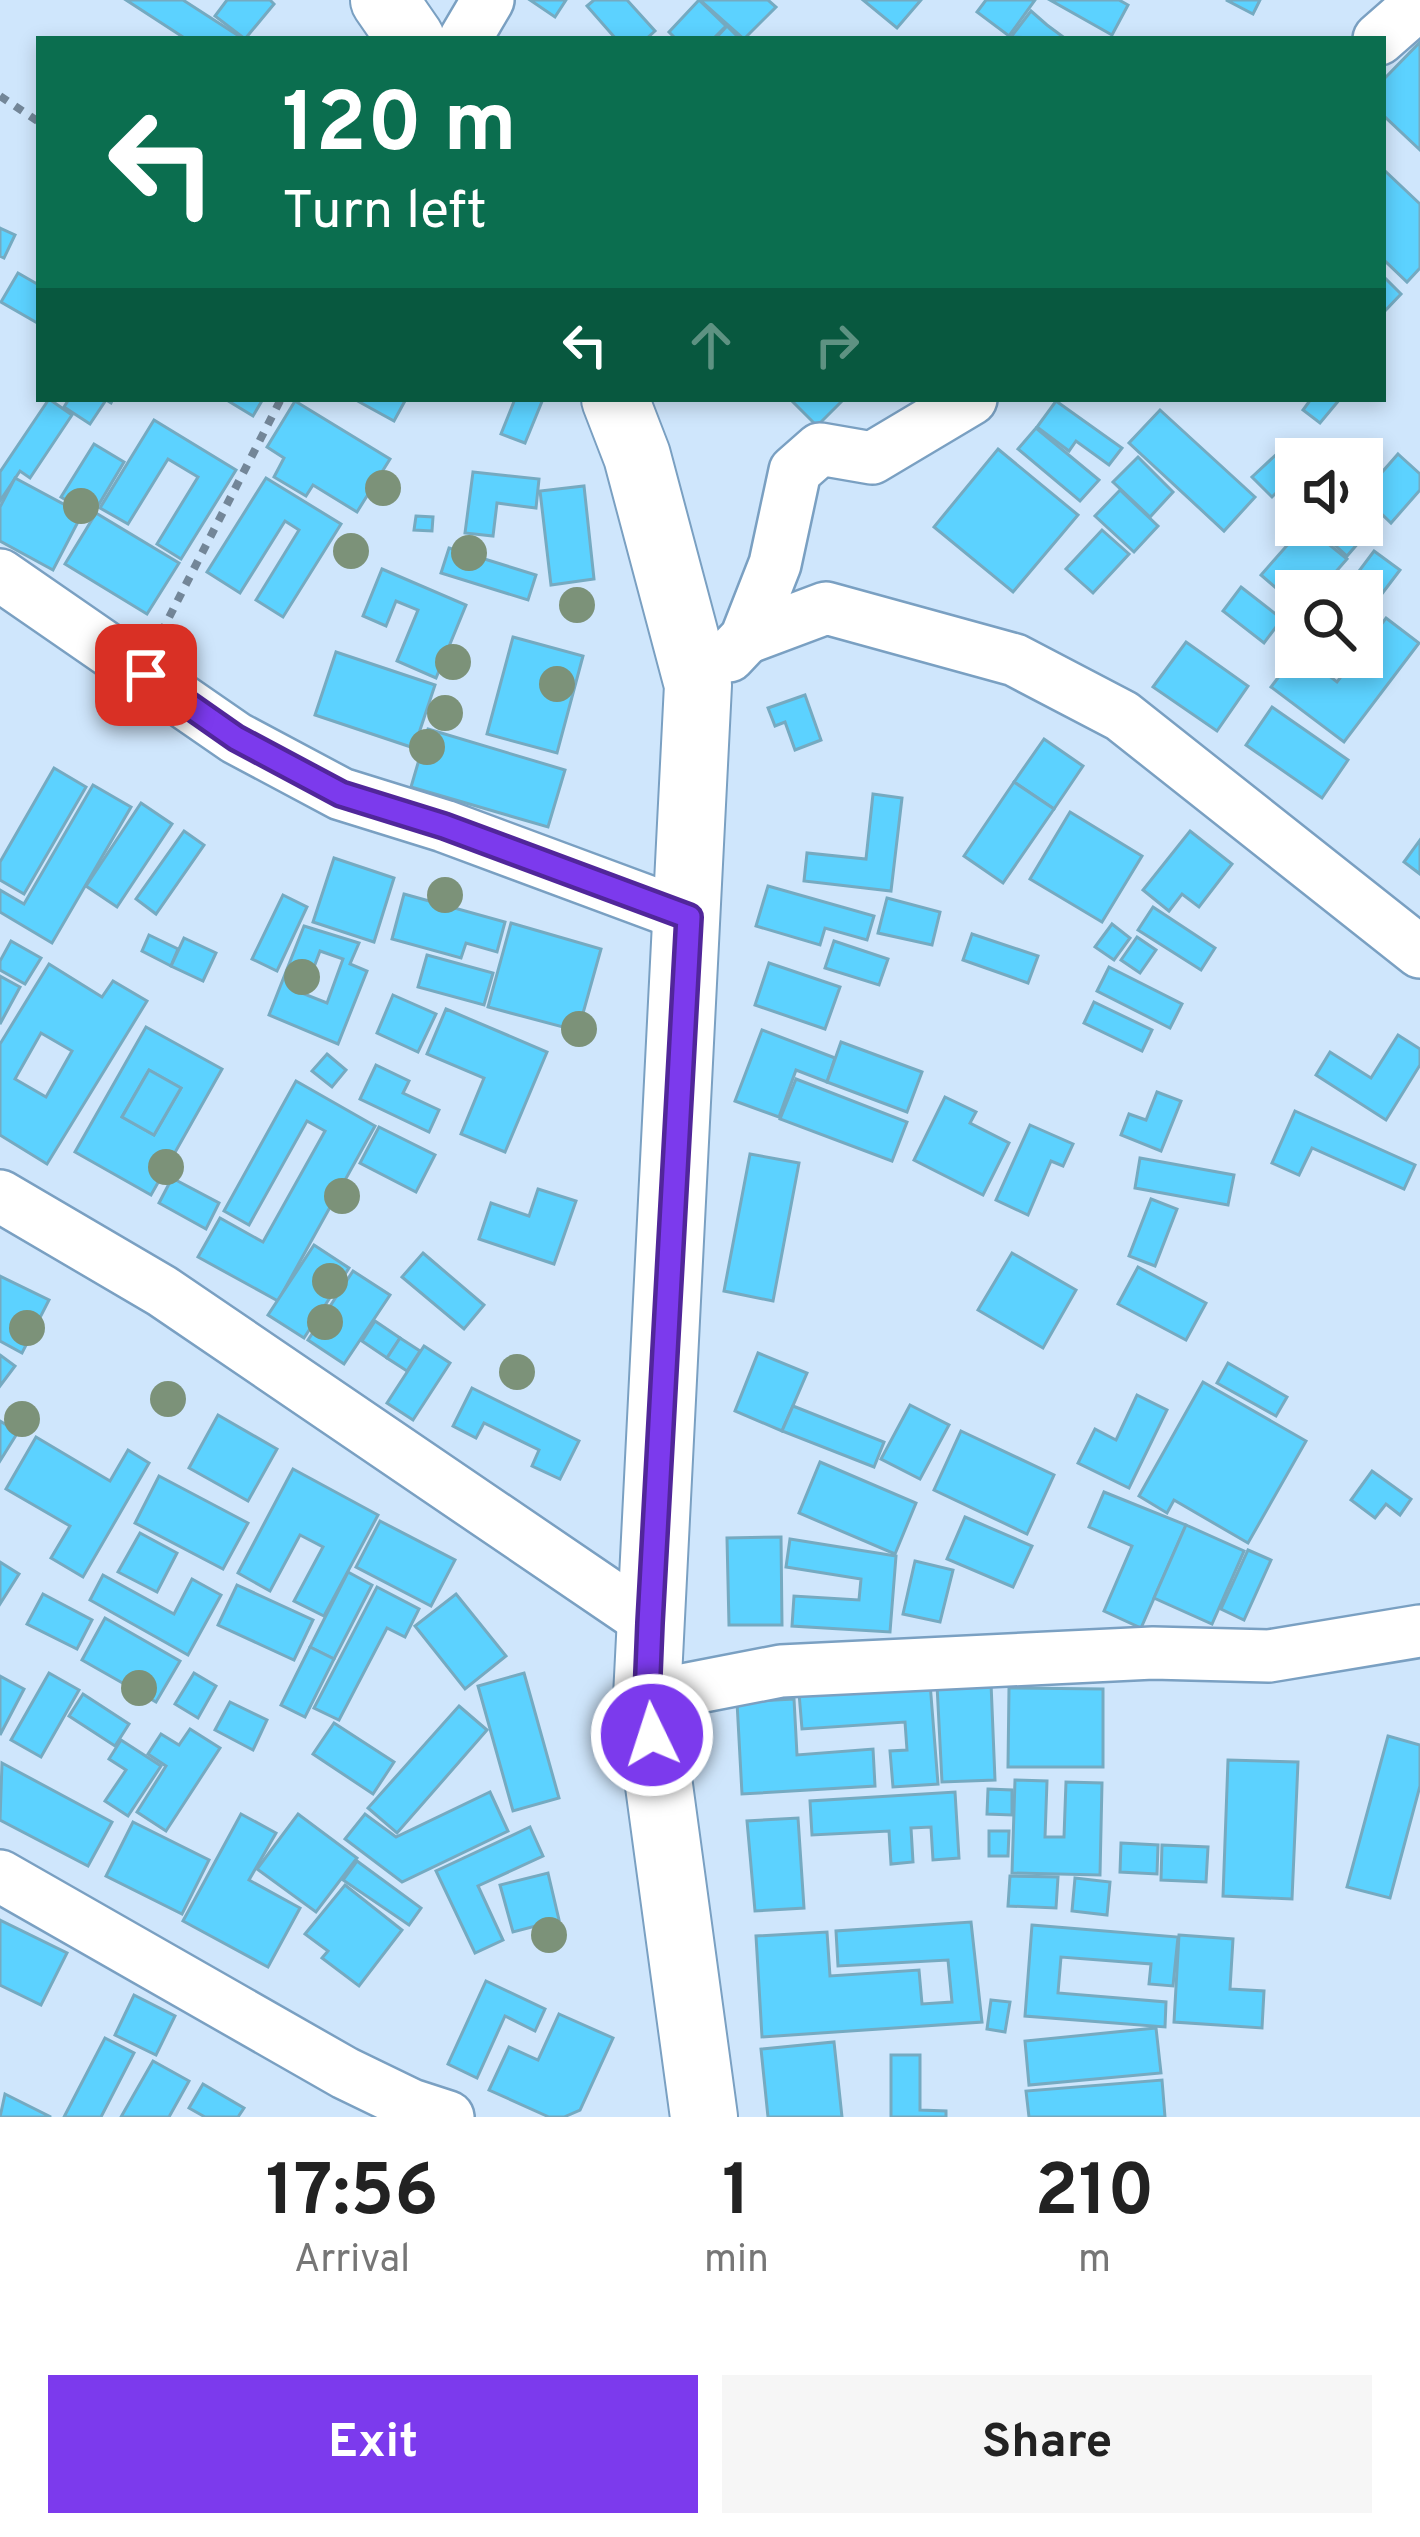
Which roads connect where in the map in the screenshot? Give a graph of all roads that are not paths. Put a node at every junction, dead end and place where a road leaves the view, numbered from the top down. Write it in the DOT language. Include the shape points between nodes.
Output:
graph roads {
  1 [pos="384,0"];
  2 [pos="488,0"];
  3 [pos="1420,3"];
  4 [pos="409,36"];
  5 [pos="468,36"];
  6 [pos="1382,36"];
  7 [pos="616,402"];
  8 [pos="966,402"];
  9 [pos="0,575"];
  10 [pos="746,638"];
  11 [pos="698,685"];
  12 [pos="689,917"];
  13 [pos="1420,952"];
  14 [pos="0,1196"];
  15 [pos="650,1623"];
  16 [pos="1420,1631"];
  17 [pos="647,1697"];
  18 [pos="0,1876"];
  19 [pos="448,2117"];
  20 [pos="704,2117"];
  1 -- 4 [label="street"];
  2 -- 5 [label="street"];
  3 -- 6 [label="street"];
  7 -- 11 [label="street"];
  8 -- 10 [label="street" via="872,458 820,449 795,471 775,564"];
  9 -- 12 [label="street" via="236,738 341,794"];
  10 -- 11 [label="street"];
  10 -- 13 [label="street" via="826,608 1030,667 1122,716"];
  11 -- 12 [label="street"];
  12 -- 15 [label="street"];
  14 -- 15 [label="street" via="162,1291"];
  15 -- 17 [label="street"];
  16 -- 17 [label="street" via="1269,1656 1153,1653 782,1671"];
  17 -- 20 [label="street"];
  18 -- 19 [label="street" via="345,2073"];
}
